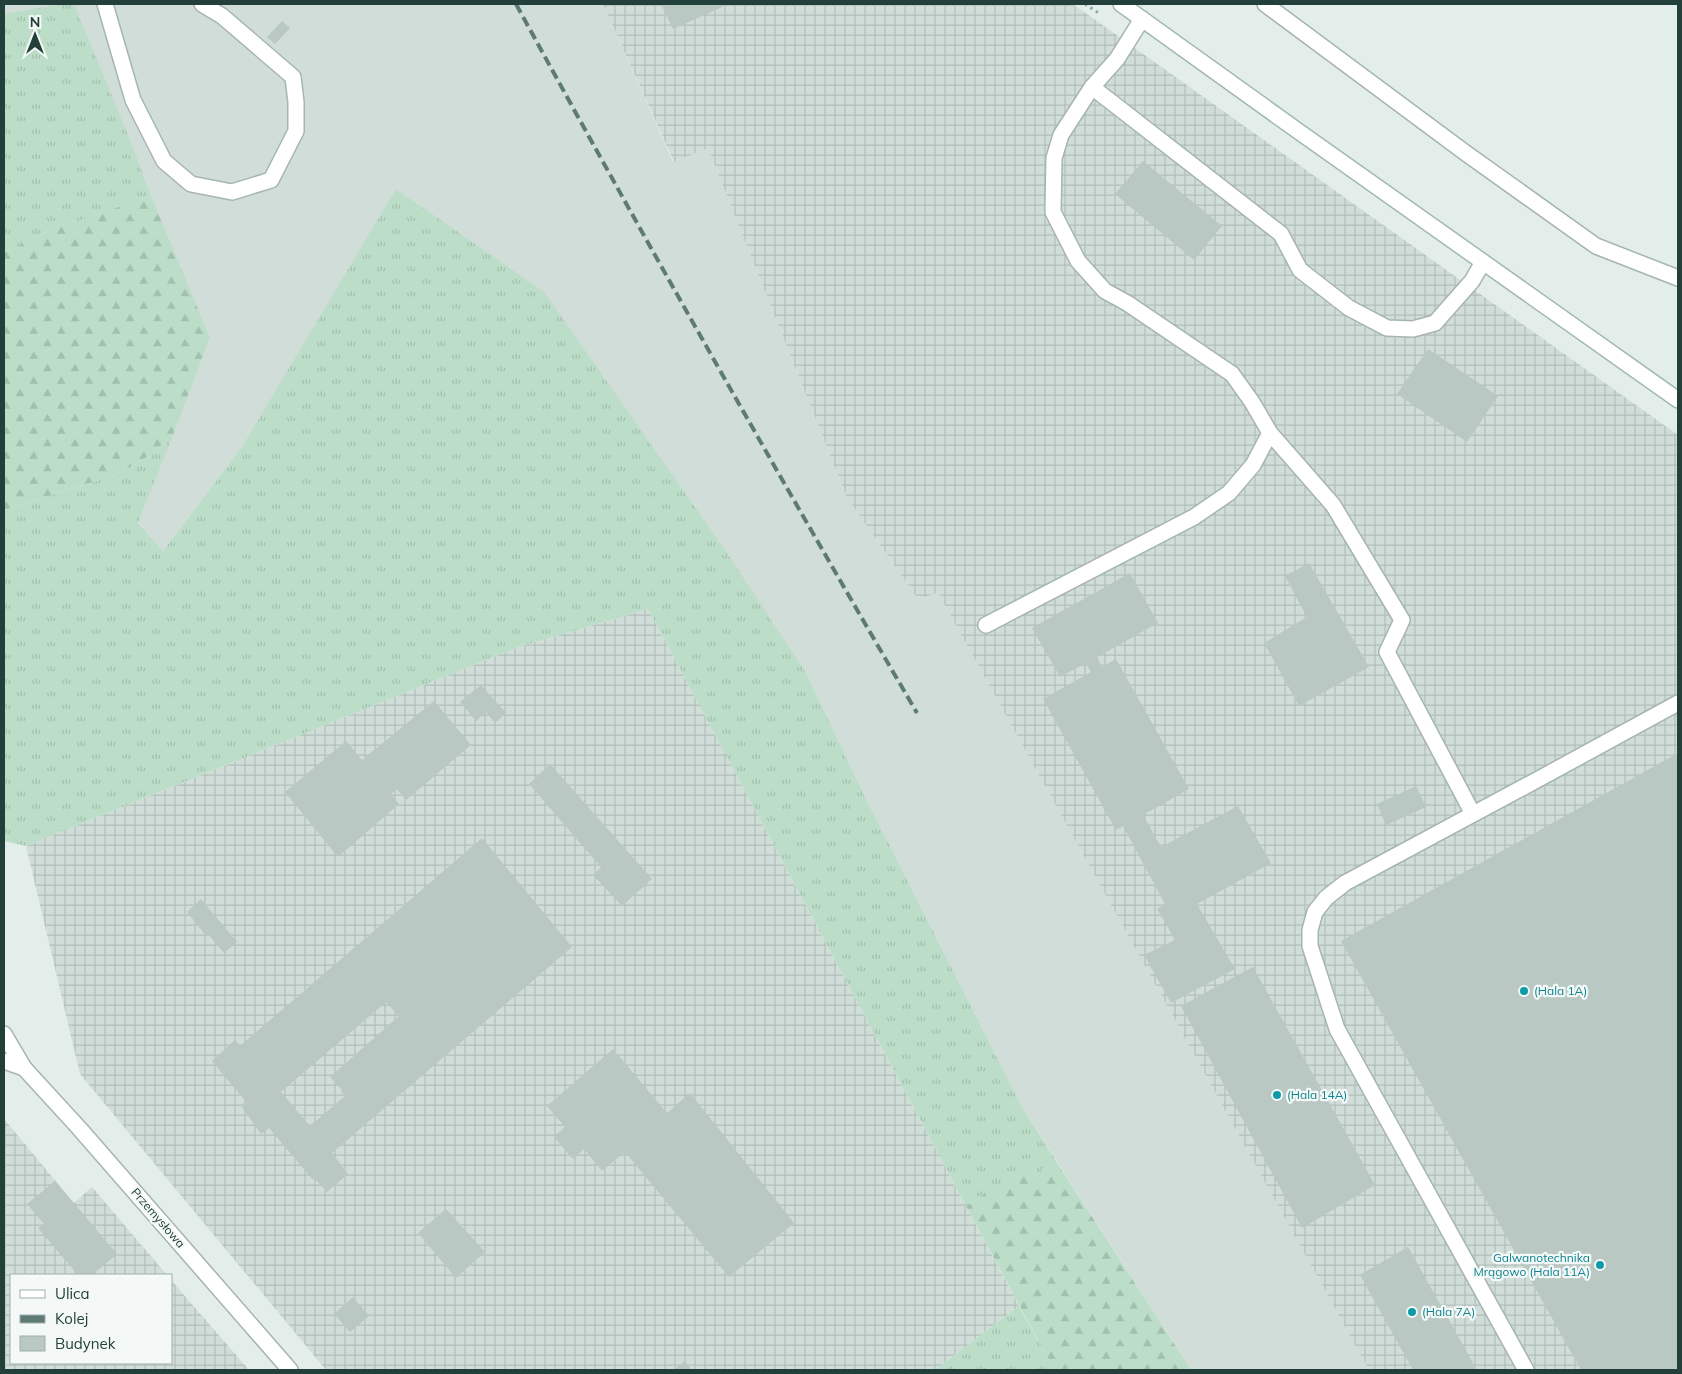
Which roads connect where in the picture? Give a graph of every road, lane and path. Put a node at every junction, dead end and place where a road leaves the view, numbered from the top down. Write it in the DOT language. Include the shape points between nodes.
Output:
graph roads {
  1 [pos="105,4"];
  2 [pos="202,4"];
  3 [pos="1121,4"];
  4 [pos="1265,4"];
  5 [pos="1142,19"];
  6 [pos="1092,87"];
  7 [pos="1484,262"];
  8 [pos="1678,278"];
  9 [pos="1678,400"];
  10 [pos="1270,433"];
  11 [pos="986,625"];
  12 [pos="1678,702"];
  13 [pos="1474,814"];
  14 [pos="4,1034"];
  15 [pos="4,1061"];
  16 [pos="24,1068"];
  17 [pos="290,1370"];
  18 [pos="1526,1370"];
  1 -- 2 [label="street" via="133,100 164,161 191,184 232,192 271,180 296,131 293,76 222,16"];
  3 -- 5 [label="street"];
  4 -- 8 [label="street" via="1596,246"];
  5 -- 6 [label="street" via="1117,59"];
  5 -- 7 [label="street"];
  6 -- 7 [label="street" via="1281,234 1300,270 1349,308 1387,328 1413,329 1435,323 1472,281"];
  6 -- 10 [label="street" via="1061,135 1054,158 1053,212 1063,234 1078,261 1105,291 1232,374"];
  7 -- 9 [label="street"];
  10 -- 11 [label="street" via="1253,465 1230,493 1194,517"];
  10 -- 13 [label="street" via="1333,504 1402,620 1387,652"];
  12 -- 13 [label="street"];
  13 -- 18 [label="street" via="1345,883 1326,898 1315,912 1310,946 1337,1029"];
  14 -- 16 [label="street, Przemysłowa"];
  15 -- 16 [label="street, Przemysłowa"];
  16 -- 17 [label="street, Przemysłowa"];
}
